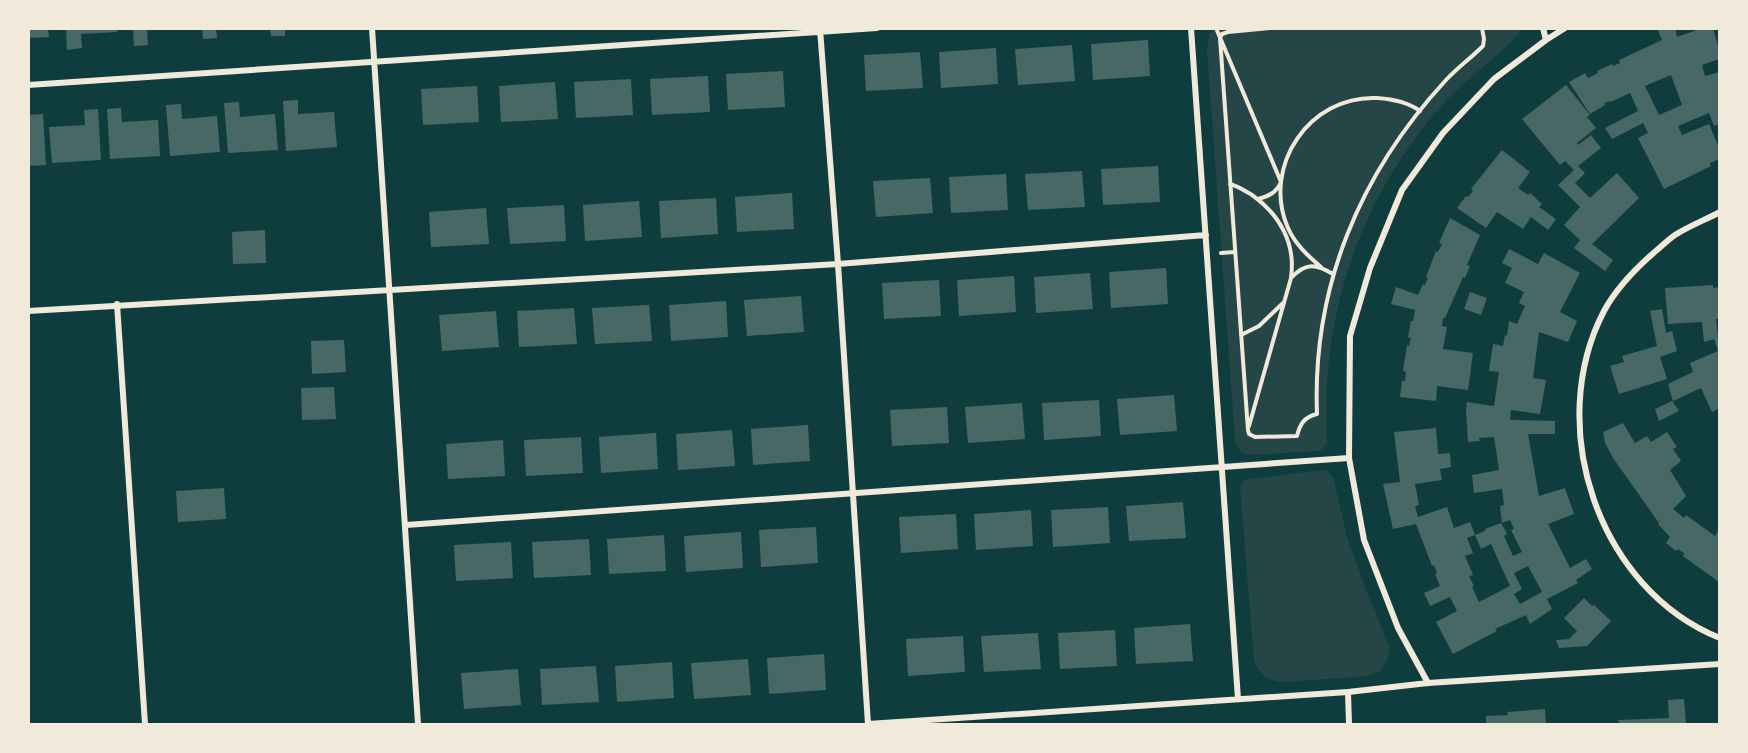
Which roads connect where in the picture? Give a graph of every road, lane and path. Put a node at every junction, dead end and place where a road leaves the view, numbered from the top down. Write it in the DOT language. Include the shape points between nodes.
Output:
graph roads {
  1 [pos="372,28"];
  2 [pos="877,28"];
  3 [pos="1191,28"];
  4 [pos="1216,28"];
  5 [pos="1270,28"];
  6 [pos="1543,28"];
  7 [pos="1565,28"];
  8 [pos="820,30"];
  9 [pos="1220,38"];
  10 [pos="1546,39"];
  11 [pos="375,63"];
  12 [pos="28,85"];
  13 [pos="1420,111"];
  14 [pos="1281,182"];
  15 [pos="1230,184"];
  16 [pos="1258,199"];
  17 [pos="1719,212"];
  18 [pos="1206,236"];
  19 [pos="838,264"];
  20 [pos="1320,267"];
  21 [pos="1334,274"];
  22 [pos="1291,278"];
  23 [pos="390,290"];
  24 [pos="1284,303"];
  25 [pos="117,304"];
  26 [pos="28,311"];
  27 [pos="1241,335"];
  28 [pos="1349,458"];
  29 [pos="1222,468"];
  30 [pos="853,494"];
  31 [pos="406,525"];
  32 [pos="1719,638"];
  33 [pos="1719,664"];
  34 [pos="1428,683"];
  35 [pos="1348,692"];
  36 [pos="1238,699"];
  37 [pos="145,724"];
  38 [pos="418,724"];
  39 [pos="868,724"];
  40 [pos="1349,724"];
  1 -- 11 [label="street"];
  2 -- 8 [label="street"];
  3 -- 18 [label="street"];
  4 -- 9 [label="path"];
  5 -- 9 [label="path" via="1228,32"];
  6 -- 10 [label="street"];
  7 -- 10 [label="street"];
  8 -- 11 [label="street"];
  8 -- 19 [label="street"];
  9 -- 14 [label="path"];
  9 -- 15 [label="path"];
  10 -- 28 [label="street" via="1494,79 1443,133 1402,190 1370,268 1350,336"];
  11 -- 12 [label="street"];
  11 -- 23 [label="street"];
  13 -- 14 [label="path" via="1404,102 1372,98 1332,108 1297,137"];
  14 -- 16 [label="path" via="1273,193"];
  14 -- 20 [label="path" via="1289,229"];
  15 -- 16 [label="path"];
  15 -- 27 [label="path"];
  16 -- 22 [label="path" via="1284,231 1291,253"];
  17 -- 32 [label="street" via="1674,236 1633,271 1604,310 1587,353 1579,399 1581,456 1597,511 1622,557 1645,587 1675,613"];
  18 -- 19 [label="street"];
  18 -- 29 [label="street"];
  19 -- 23 [label="street"];
  19 -- 30 [label="street"];
  20 -- 21 [label="path"];
  20 -- 22 [label="path" via="1302,268"];
  22 -- 24 [label="path"];
  23 -- 25 [label="street"];
  23 -- 31 [label="street"];
  24 -- 27 [label="path" via="1259,326"];
  24 -- 27 [label="path" via="1248,430"];
  25 -- 26 [label="street"];
  25 -- 37 [label="street"];
  28 -- 29 [label="street"];
  28 -- 34 [label="street" via="1364,540 1398,628"];
  29 -- 30 [label="street"];
  29 -- 36 [label="street"];
  30 -- 31 [label="street"];
  30 -- 39 [label="street"];
  31 -- 38 [label="street"];
  33 -- 34 [label="street"];
  34 -- 35 [label="street"];
  35 -- 36 [label="street"];
  35 -- 40 [label="street"];
  36 -- 39 [label="street"];
}
